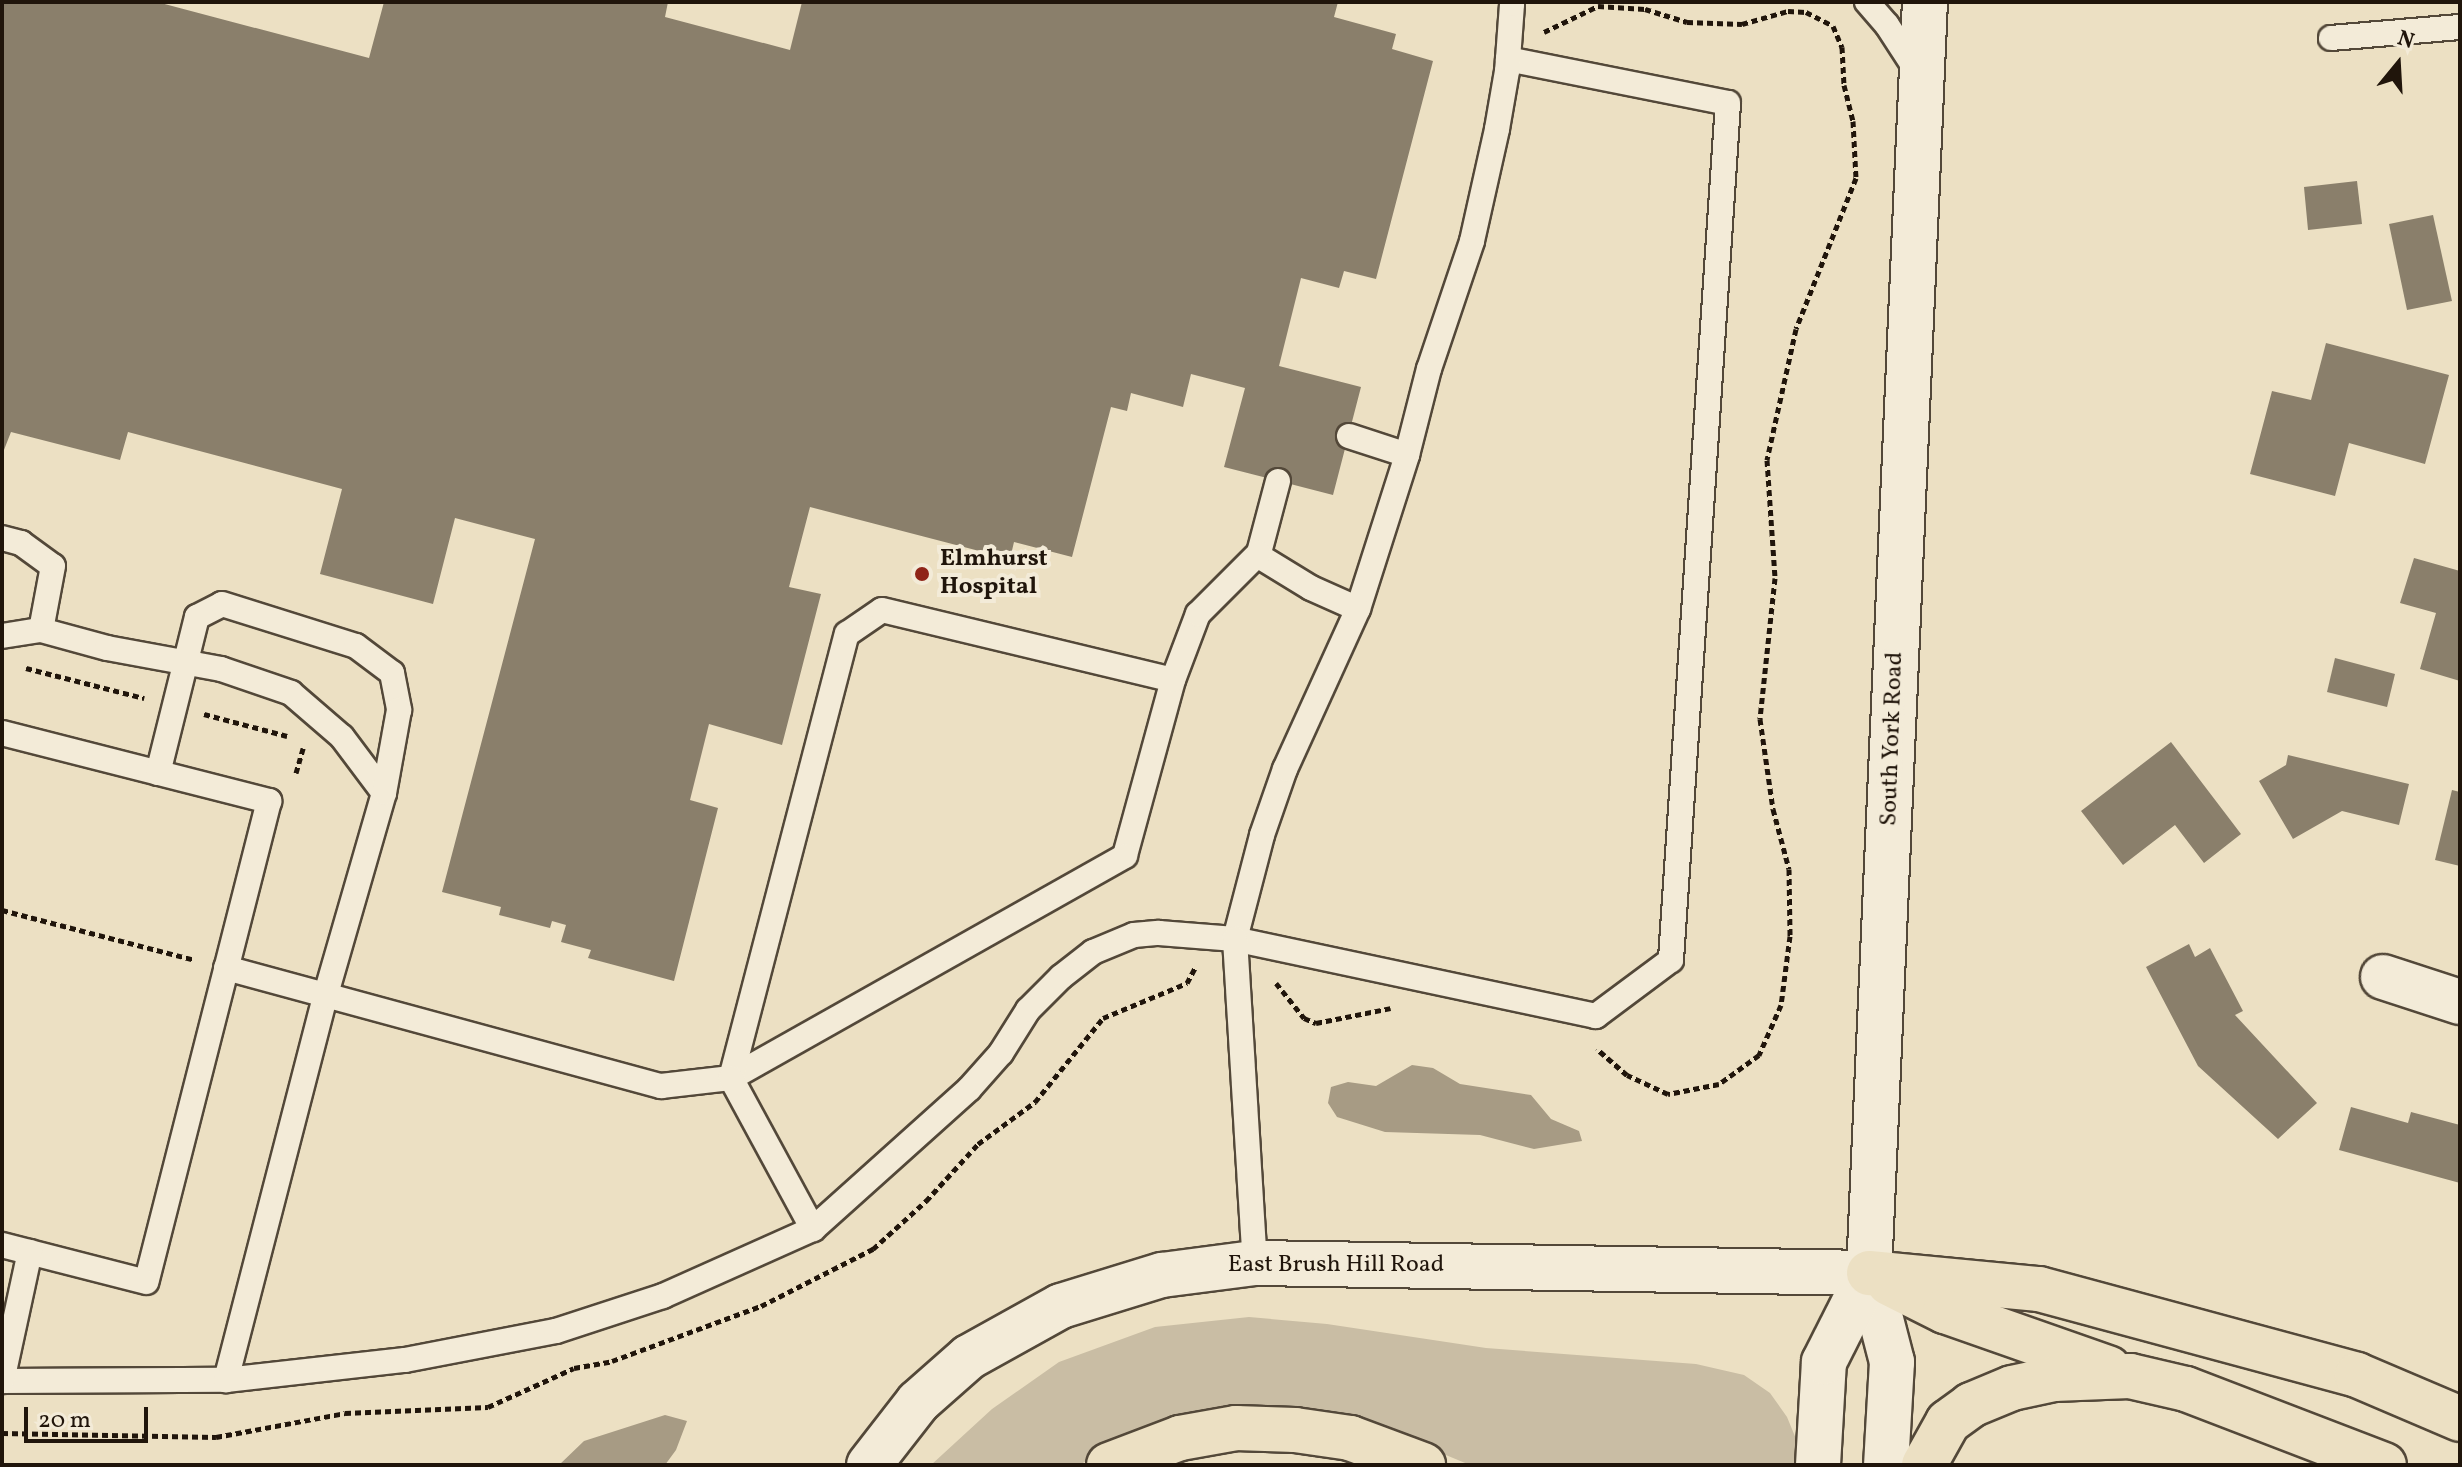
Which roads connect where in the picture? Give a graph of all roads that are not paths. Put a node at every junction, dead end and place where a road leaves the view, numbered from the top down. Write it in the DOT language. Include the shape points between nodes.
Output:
graph roads {
  1 [pos="1512,2"];
  2 [pos="1867,2"];
  3 [pos="1925,2"];
  4 [pos="2460,27"];
  5 [pos="2331,38"];
  6 [pos="1508,59"];
  7 [pos="1921,80"];
  8 [pos="1349,436"];
  9 [pos="1407,455"];
  10 [pos="1278,481"];
  11 [pos="2,538"];
  12 [pos="1259,553"];
  13 [pos="1358,609"];
  14 [pos="41,630"];
  15 [pos="2,636"];
  16 [pos="186,663"];
  17 [pos="1173,680"];
  18 [pos="2,733"];
  19 [pos="158,773"];
  20 [pos="384,793"];
  21 [pos="1235,939"];
  22 [pos="226,968"];
  23 [pos="2383,977"];
  24 [pos="325,997"];
  25 [pos="2460,1002"];
  26 [pos="731,1078"];
  27 [pos="813,1229"];
  28 [pos="2,1245"];
  29 [pos="30,1252"];
  30 [pos="1255,1263"];
  31 [pos="1869,1273"];
  32 [pos="2130,1376"];
  33 [pos="226,1380"];
  34 [pos="2,1381"];
  35 [pos="2460,1419"];
  36 [pos="869,1465"];
  37 [pos="1109,1465"];
  38 [pos="1423,1465"];
  39 [pos="1818,1465"];
  40 [pos="1886,1465"];
  41 [pos="1924,1465"];
  42 [pos="2384,1465"];
  1 -- 6 [label="lane"];
  2 -- 7 [label="lane"];
  3 -- 7 [label="main road, South York Road"];
  4 -- 5 [label="lane"];
  6 -- 9 [label="lane" via="1472,241"];
  6 -- 21 [label="lane" via="1728,103 1671,960 1596,1016"];
  7 -- 31 [label="main road, South York Road"];
  8 -- 9 [label="lane"];
  9 -- 13 [label="lane"];
  10 -- 12 [label="lane"];
  11 -- 14 [label="lane" via="21,543 53,566"];
  12 -- 13 [label="lane" via="1281,571"];
  12 -- 17 [label="lane" via="1198,614"];
  13 -- 21 [label="lane" via="1285,769"];
  14 -- 15 [label="lane"];
  14 -- 16 [label="lane"];
  16 -- 19 [label="lane"];
  16 -- 20 [label="lane" via="291,693 342,737"];
  16 -- 20 [label="lane" via="197,617 222,604 356,646 392,673 399,710"];
  17 -- 26 [label="lane" via="1125,856"];
  17 -- 26 [label="lane" via="882,610 847,634"];
  18 -- 19 [label="lane"];
  19 -- 22 [label="lane" via="269,801"];
  20 -- 24 [label="lane"];
  21 -- 27 [label="lane" via="1134,935 1093,952 1028,1010 1001,1053 969,1089"];
  21 -- 30 [label="lane"];
  22 -- 24 [label="lane"];
  22 -- 29 [label="lane" via="146,1282"];
  23 -- 25 [label="main road"];
  24 -- 26 [label="lane" via="661,1086"];
  24 -- 33 [label="lane"];
  26 -- 27 [label="lane"];
  27 -- 33 [label="lane" via="663,1296 556,1331 405,1360"];
  28 -- 29 [label="lane"];
  29 -- 34 [label="lane"];
  30 -- 31 [label="main road, East Brush Hill Road"];
  30 -- 36 [label="main road, East Brush Hill Road" via="1162,1275 1110,1289 1016,1328 969,1357 918,1402"];
  31 -- 32 [label="highway" via="1945,1311"];
  31 -- 35 [label="highway" via="2039,1289 2357,1375"];
  31 -- 39 [label="main road, South York Road" via="1824,1362"];
  31 -- 40 [label="main road" via="1892,1362"];
  32 -- 41 [label="highway" via="2054,1379 1971,1405 1948,1422"];
  32 -- 42 [label="highway" via="2186,1389"];
  33 -- 34 [label="lane"];
  37 -- 38 [label="highway" via="1180,1438 1236,1428 1350,1438"];
}
